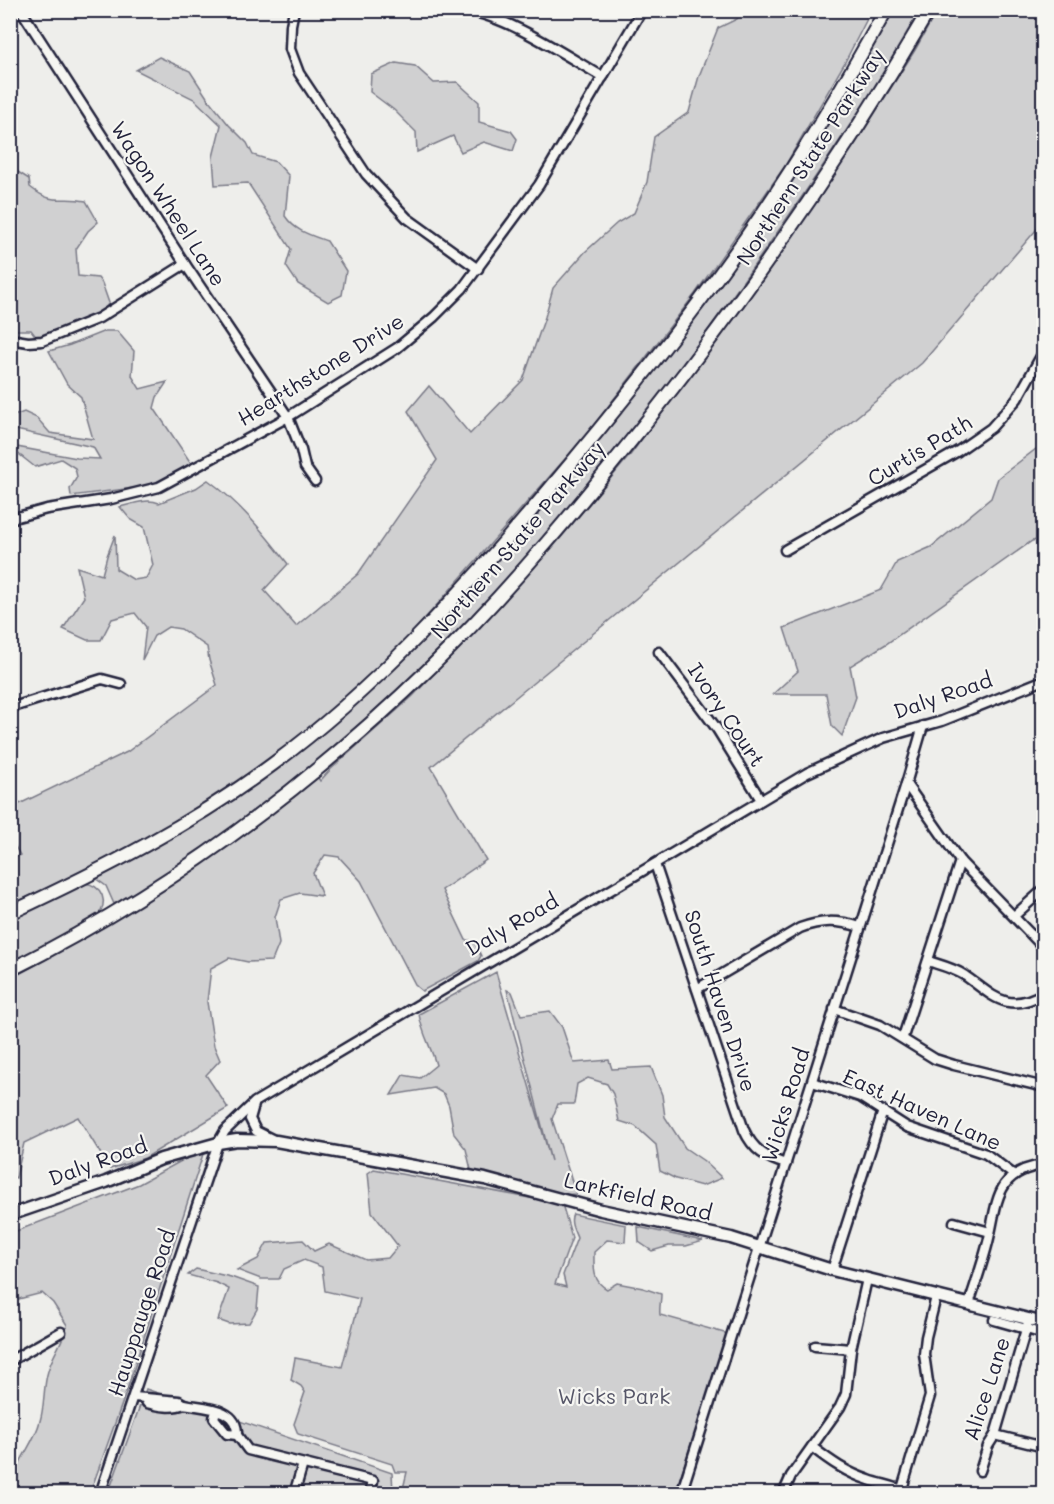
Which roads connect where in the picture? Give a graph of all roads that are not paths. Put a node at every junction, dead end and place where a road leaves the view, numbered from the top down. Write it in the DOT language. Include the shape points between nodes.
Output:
graph roads {
  1 [pos="21,10"];
  2 [pos="294,10"];
  3 [pos="465,10"];
  4 [pos="642,10"];
  5 [pos="886,10"];
  6 [pos="928,10"];
  7 [pos="603,77"];
  8 [pos="185,264"];
  9 [pos="478,269"];
  10 [pos="10,339"];
  11 [pos="1044,351"];
  12 [pos="288,417"];
  13 [pos="315,481"];
  14 [pos="10,519"];
  15 [pos="785,550"];
  16 [pos="659,652"];
  17 [pos="1044,680"];
  18 [pos="121,684"];
  19 [pos="10,708"];
  20 [pos="923,726"];
  21 [pos="906,784"];
  22 [pos="761,800"];
  23 [pos="960,861"];
  24 [pos="655,864"];
  25 [pos="1044,889"];
  26 [pos="10,913"];
  27 [pos="1014,916"];
  28 [pos="860,927"];
  29 [pos="1044,948"];
  30 [pos="928,961"];
  31 [pos="10,970"];
  32 [pos="697,989"];
  33 [pos="1044,993"];
  34 [pos="834,1010"];
  35 [pos="903,1037"];
  36 [pos="812,1082"];
  37 [pos="1044,1087"];
  38 [pos="255,1102"];
  39 [pos="883,1111"];
  40 [pos="276,1141"];
  41 [pos="218,1143"];
  42 [pos="786,1164"];
  43 [pos="1044,1165"];
  44 [pos="1014,1175"];
  45 [pos="10,1215"];
  46 [pos="954,1222"];
  47 [pos="990,1232"];
  48 [pos="760,1247"];
  49 [pos="832,1270"];
  50 [pos="867,1279"];
  51 [pos="936,1297"];
  52 [pos="969,1304"];
  53 [pos="994,1320"];
  54 [pos="1044,1323"];
  55 [pos="1028,1324"];
  56 [pos="61,1332"];
  57 [pos="1044,1334"];
  58 [pos="814,1346"];
  59 [pos="851,1349"];
  60 [pos="10,1361"];
  61 [pos="134,1397"];
  62 [pos="216,1411"];
  63 [pos="237,1435"];
  64 [pos="995,1435"];
  65 [pos="812,1447"];
  66 [pos="1044,1447"];
  67 [pos="303,1464"];
  68 [pos="980,1471"];
  69 [pos="906,1491"];
  70 [pos="100,1494"];
  71 [pos="294,1494"];
  72 [pos="369,1494"];
  73 [pos="681,1494"];
  74 [pos="783,1494"];
  1 -- 8 [label="street, Wagon Wheel Lane"];
  2 -- 9 [label="street" via="290,49 299,73 366,174 407,218"];
  3 -- 7 [label="street" via="498,20"];
  4 -- 7 [label="street, Hearthstone Drive"];
  5 -- 26 [label="highway, Northern State Parkway" via="811,140 706,292 574,460 416,638 331,718 235,791 133,854"];
  6 -- 31 [label="highway, Northern State Parkway" via="833,165 717,330 584,498 465,632 398,699 271,806 148,892"];
  7 -- 9 [label="street, Hearthstone Drive" via="539,185"];
  8 -- 10 [label="street" via="99,318 42,341"];
  8 -- 12 [label="street, Wagon Wheel Lane"];
  9 -- 12 [label="street, Hearthstone Drive" via="434,317 397,348"];
  11 -- 15 [label="street, Curtis Path" via="1017,399 992,428"];
  12 -- 13 [label="street, Wagon Wheel Lane" via="305,466"];
  12 -- 14 [label="street, Hearthstone Drive" via="159,487"];
  16 -- 22 [label="street, Ivory Court" via="717,729"];
  17 -- 20 [label="street, Daly Road"];
  18 -- 19 [label="street" via="102,679"];
  20 -- 21 [label="street, Wicks Road"];
  20 -- 22 [label="street, Daly Road" via="845,754"];
  21 -- 23 [label="street"];
  21 -- 28 [label="street, Wicks Road"];
  22 -- 24 [label="street, Daly Road"];
  23 -- 27 [label="street"];
  23 -- 30 [label="street"];
  24 -- 32 [label="street, South Haven Drive"];
  24 -- 38 [label="street, Daly Road"];
  25 -- 27 [label="street"];
  27 -- 29 [label="street"];
  28 -- 32 [label="street" via="845,922 815,922"];
  28 -- 34 [label="street, Wicks Road"];
  30 -- 33 [label="street" via="962,974 1000,1001 1025,1002"];
  30 -- 35 [label="street"];
  32 -- 42 [label="street, South Haven Drive" via="749,1142 762,1154"];
  34 -- 35 [label="street"];
  34 -- 36 [label="street, Wicks Road"];
  35 -- 37 [label="street" via="935,1059"];
  36 -- 39 [label="street, East Haven Lane" via="860,1097"];
  36 -- 42 [label="street, Wicks Road"];
  38 -- 40 [label="street" via="250,1119 256,1131"];
  38 -- 41 [label="street, Daly Road"];
  39 -- 44 [label="street, East Haven Lane" via="908,1127 986,1154"];
  39 -- 49 [label="street"];
  40 -- 41 [label="main road, Larkfield Road"];
  40 -- 48 [label="main road, Larkfield Road" via="486,1179"];
  41 -- 45 [label="main road, Daly Road" via="161,1159"];
  41 -- 61 [label="street, Hauppauge Road"];
  42 -- 48 [label="street, Wicks Road"];
  43 -- 44 [label="street"];
  44 -- 47 [label="street" via="996,1200"];
  46 -- 47 [label="street"];
  47 -- 52 [label="street"];
  48 -- 49 [label="main road, Larkfield Road"];
  48 -- 73 [label="street, Wicks Road"];
  49 -- 50 [label="main road, Larkfield Road"];
  50 -- 51 [label="main road, Larkfield Road"];
  50 -- 59 [label="street"];
  51 -- 52 [label="main road, Larkfield Road"];
  51 -- 69 [label="street" via="924,1354 930,1396"];
  52 -- 55 [label="main road, Larkfield Road"];
  53 -- 55 [label="street, Larkfield Road"];
  54 -- 55 [label="main road, Larkfield Road"];
  55 -- 57 [label="street, Larkfield Road"];
  55 -- 64 [label="street, Alice Lane"];
  56 -- 60 [label="street"];
  58 -- 59 [label="street"];
  59 -- 65 [label="street" via="846,1394"];
  61 -- 62 [label="street" via="164,1407 184,1404"];
  61 -- 70 [label="street, Hauppauge Road"];
  62 -- 63 [label="street" via="230,1415"];
  62 -- 63 [label="street" via="214,1418 227,1434"];
  63 -- 67 [label="street" via="248,1450"];
  64 -- 66 [label="street"];
  64 -- 68 [label="street, Alice Lane"];
  65 -- 69 [label="street" via="847,1471"];
  65 -- 74 [label="street"];
  67 -- 71 [label="street"];
  67 -- 72 [label="street" via="373,1481"];
}
